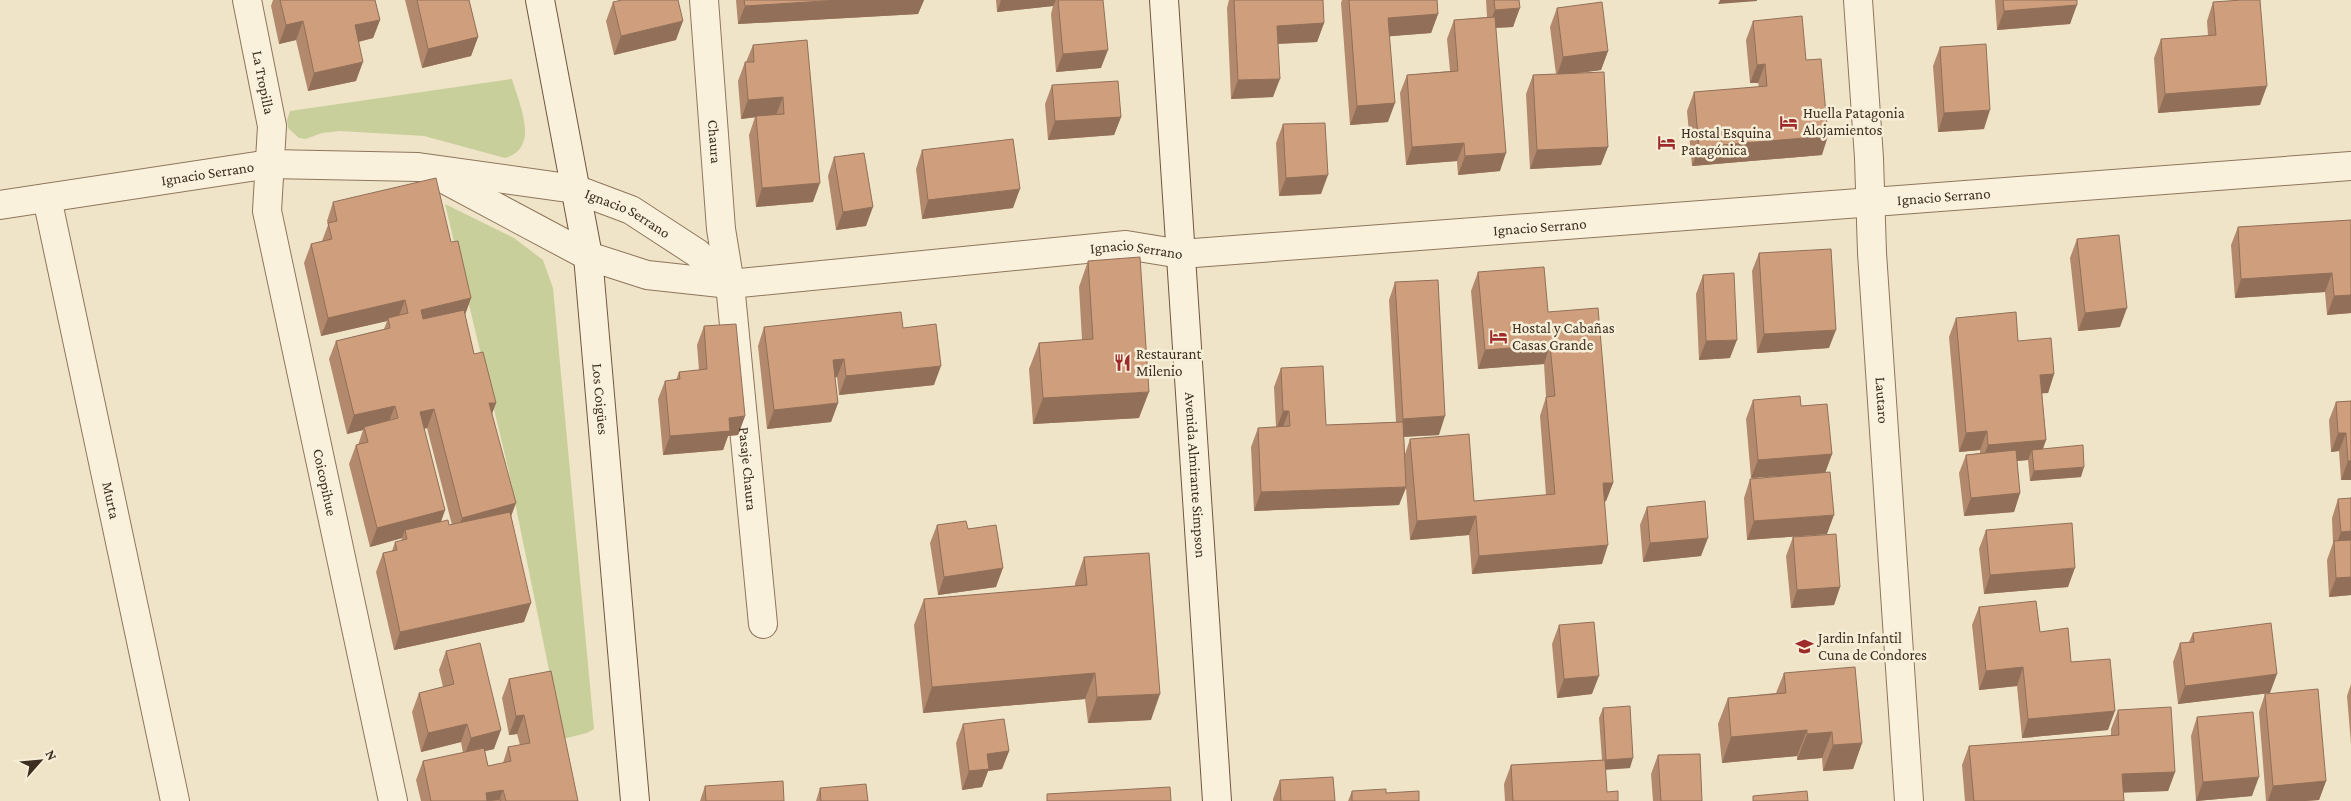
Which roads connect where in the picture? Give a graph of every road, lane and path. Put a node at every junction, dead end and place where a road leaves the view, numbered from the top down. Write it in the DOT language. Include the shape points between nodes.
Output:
graph roads {
  1 [pos="247,0"];
  2 [pos="540,0"];
  3 [pos="704,0"];
  4 [pos="1164,0"];
  5 [pos="1858,0"];
  6 [pos="270,164"];
  7 [pos="2351,166"];
  8 [pos="418,167"];
  9 [pos="575,189"];
  10 [pos="47,198"];
  11 [pos="1870,202"];
  12 [pos="0,205"];
  13 [pos="1181,254"];
  14 [pos="588,256"];
  15 [pos="730,284"];
  16 [pos="763,624"];
  17 [pos="175,801"];
  18 [pos="393,801"];
  19 [pos="635,801"];
  20 [pos="1217,801"];
  21 [pos="1909,801"];
  1 -- 6 [label="street, La Tropilla" via="272,126"];
  2 -- 9 [label="street, Los Coigües"];
  3 -- 15 [label="street, Chaura" via="721,229"];
  4 -- 13 [label="street, Avenida Almirante Simpson"];
  5 -- 11 [label="street, Lautaro"];
  6 -- 8 [label="street, Ignacio Serrano"];
  6 -- 10 [label="street, Ignacio Serrano"];
  6 -- 18 [label="street, Coicopihue" via="267,211"];
  7 -- 11 [label="street, Ignacio Serrano"];
  8 -- 9 [label="street, Ignacio Serrano"];
  8 -- 14 [label="street, Ignacio Serrano"];
  9 -- 14 [label="street, Los Coigües"];
  9 -- 15 [label="street, Ignacio Serrano" via="631,210 697,253"];
  10 -- 12 [label="street, Ignacio Serrano"];
  10 -- 17 [label="street, Murta"];
  11 -- 13 [label="street, Ignacio Serrano"];
  11 -- 21 [label="street, Lautaro"];
  13 -- 15 [label="street, Ignacio Serrano" via="1126,245"];
  13 -- 20 [label="street, Avenida Almirante Simpson"];
  14 -- 15 [label="street, Ignacio Serrano" via="647,275"];
  14 -- 19 [label="street, Los Coigües"];
  15 -- 16 [label="street, Pasaje Chaura"];
}
